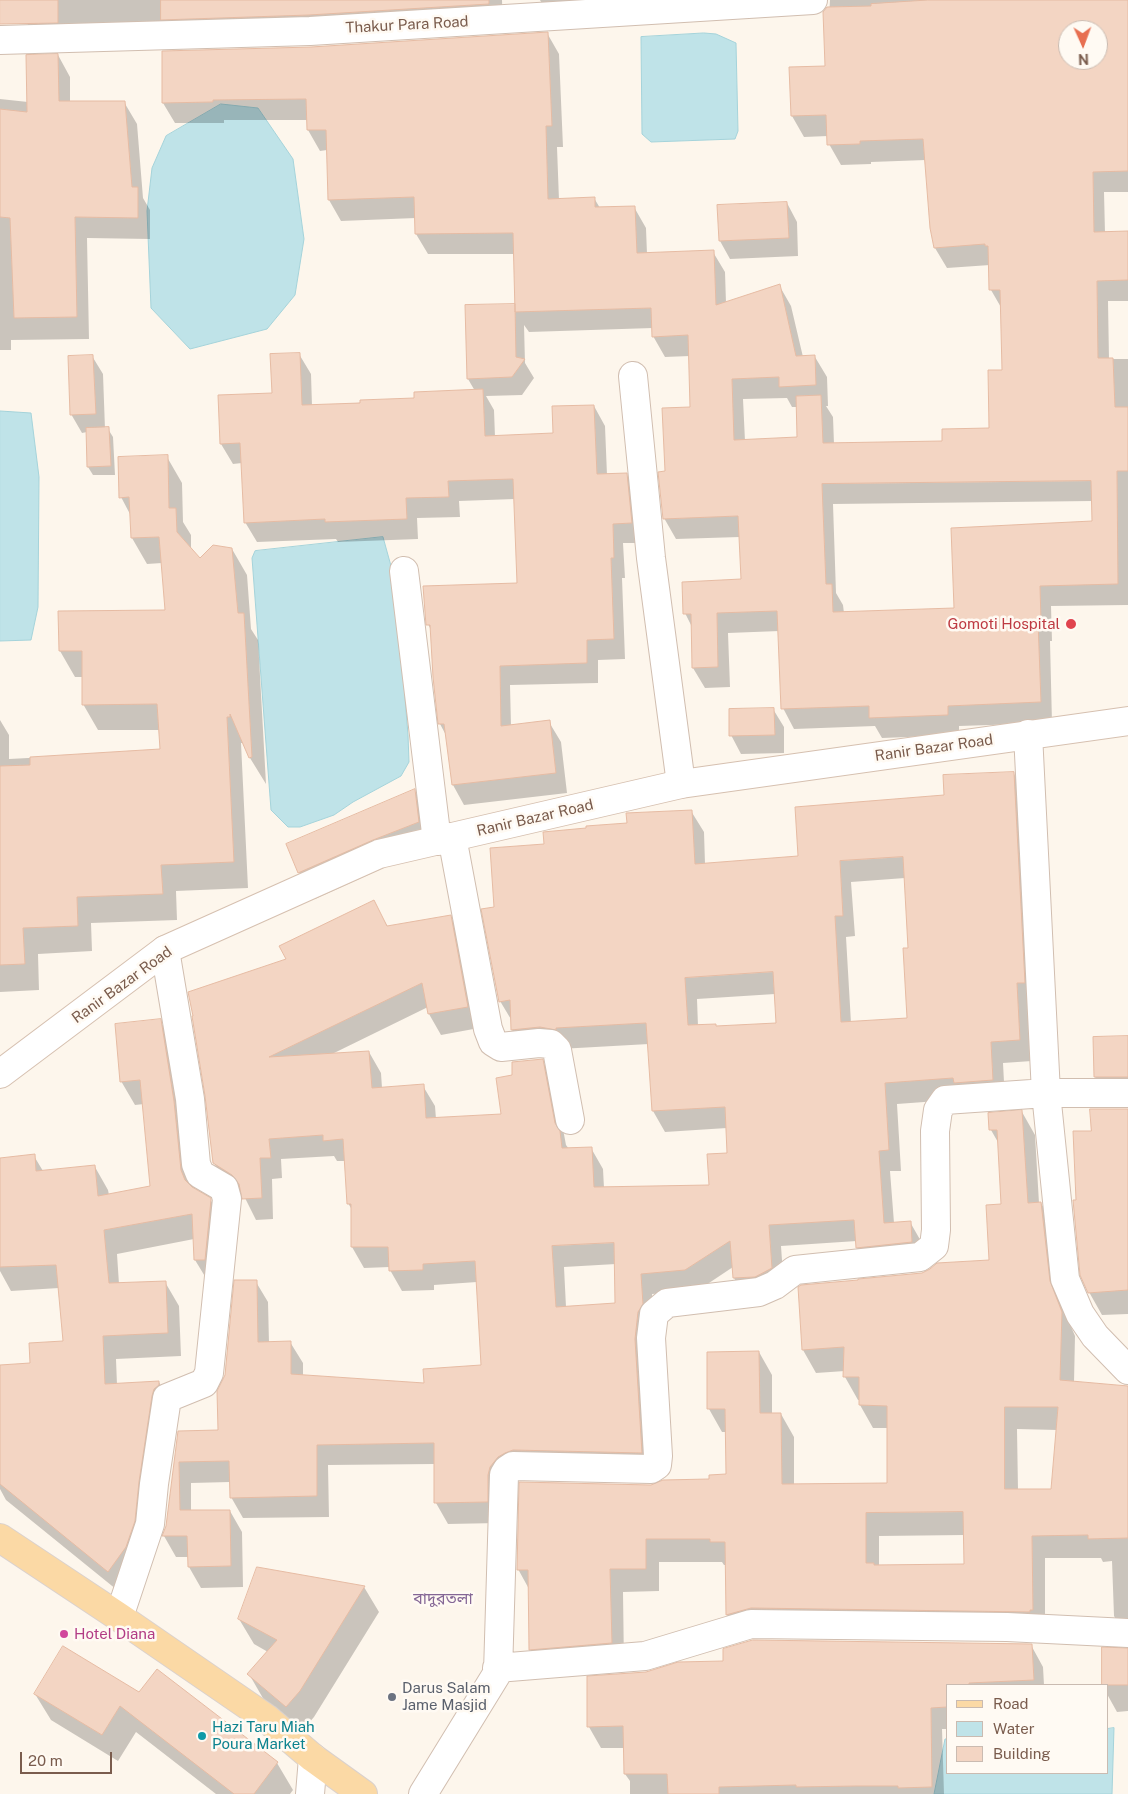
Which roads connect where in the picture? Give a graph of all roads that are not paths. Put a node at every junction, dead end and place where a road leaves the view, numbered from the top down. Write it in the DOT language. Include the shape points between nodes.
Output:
graph roads {
  1 [pos="814,0"];
  2 [pos="0,40"];
  3 [pos="633,376"];
  4 [pos="404,571"];
  5 [pos="1128,721"];
  6 [pos="1028,734"];
  7 [pos="681,784"];
  8 [pos="445,839"];
  9 [pos="166,950"];
  10 [pos="0,1074"];
  11 [pos="1046,1093"];
  12 [pos="1128,1093"];
  13 [pos="570,1120"];
  14 [pos="1128,1370"];
  15 [pos="0,1538"];
  16 [pos="119,1617"];
  17 [pos="1128,1633"];
  18 [pos="497,1668"];
  19 [pos="313,1758"];
  20 [pos="310,1794"];
  21 [pos="362,1794"];
  22 [pos="423,1794"];
  1 -- 2 [label="street, Thakur Para Road" via="310,31"];
  3 -- 7 [label="street" via="651,558"];
  4 -- 8 [label="street"];
  5 -- 6 [label="street, Ranir Bazar Road"];
  6 -- 7 [label="street, Ranir Bazar Road"];
  6 -- 11 [label="street"];
  7 -- 8 [label="street, Ranir Bazar Road"];
  8 -- 9 [label="street, Ranir Bazar Road" via="379,854"];
  8 -- 13 [label="street" via="493,1042 501,1047 551,1044 557,1050"];
  9 -- 10 [label="street, Ranir Bazar Road"];
  9 -- 16 [label="street" via="190,1099 196,1164 200,1174 224,1188 227,1199 209,1373 204,1383 167,1398 150,1524"];
  11 -- 12 [label="street"];
  11 -- 14 [label="street" via="1065,1279 1080,1314 1095,1336"];
  11 -- 18 [label="street" via="945,1100 938,1110 935,1131 934,1246 920,1257 795,1270 759,1292 667,1303 654,1314 651,1338 657,1465 651,1469 513,1466 504,1475"];
  15 -- 16 [label="main road"];
  16 -- 19 [label="main road" via="266,1718"];
  17 -- 18 [label="street" via="1007,1627 751,1624 645,1656"];
  18 -- 22 [label="street" via="498,1672"];
  19 -- 20 [label="street"];
  19 -- 21 [label="main road"];
}
